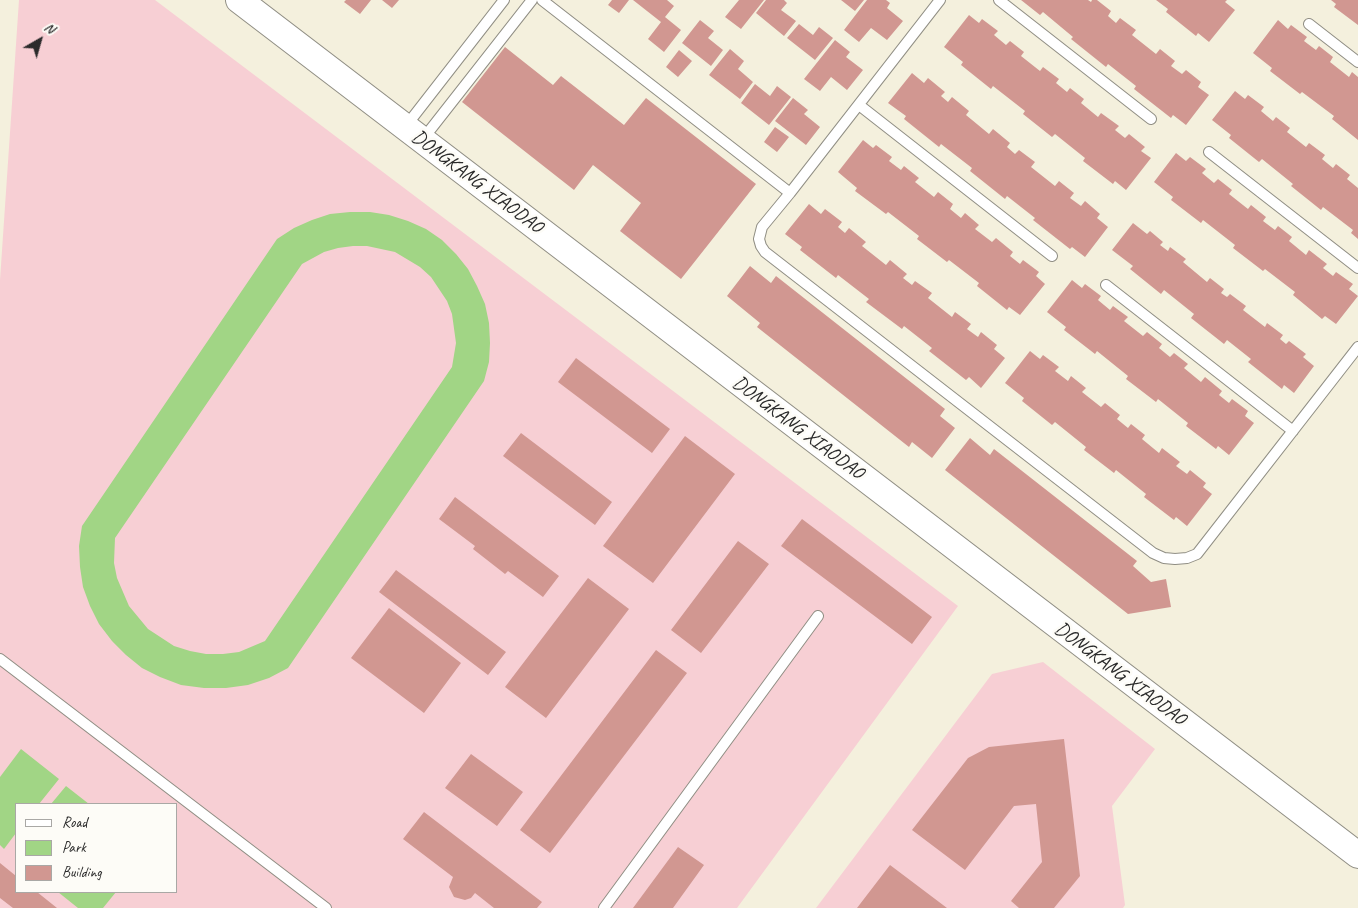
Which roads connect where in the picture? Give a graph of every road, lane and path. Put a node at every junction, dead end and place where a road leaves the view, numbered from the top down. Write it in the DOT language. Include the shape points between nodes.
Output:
graph roads {
  1 [pos="239,0"];
  2 [pos="504,0"];
  3 [pos="532,0"];
  4 [pos="542,0"];
  5 [pos="940,0"];
  6 [pos="998,0"];
  7 [pos="1309,24"];
  8 [pos="1358,62"];
  9 [pos="859,105"];
  10 [pos="1151,119"];
  11 [pos="414,134"];
  12 [pos="1209,152"];
  13 [pos="790,193"];
  14 [pos="1052,256"];
  15 [pos="1358,268"];
  16 [pos="1106,285"];
  17 [pos="1358,347"];
  18 [pos="1293,431"];
  19 [pos="818,616"];
  20 [pos="0,659"];
  21 [pos="1358,855"];
  22 [pos="326,908"];
  23 [pos="604,908"];
  1 -- 11 [label="street, DONGKANG XIAODAO"];
  2 -- 11 [label="lane"];
  3 -- 11 [label="lane"];
  4 -- 13 [label="lane"];
  5 -- 9 [label="lane"];
  6 -- 10 [label="lane"];
  7 -- 8 [label="lane"];
  9 -- 13 [label="lane"];
  9 -- 14 [label="lane"];
  11 -- 21 [label="street, DONGKANG XIAODAO"];
  12 -- 15 [label="lane"];
  13 -- 18 [label="lane" via="762,227 759,238 766,252 1153,554 1175,559 1197,554"];
  16 -- 18 [label="lane"];
  17 -- 18 [label="lane"];
  19 -- 23 [label="lane"];
  20 -- 22 [label="lane"];
}
